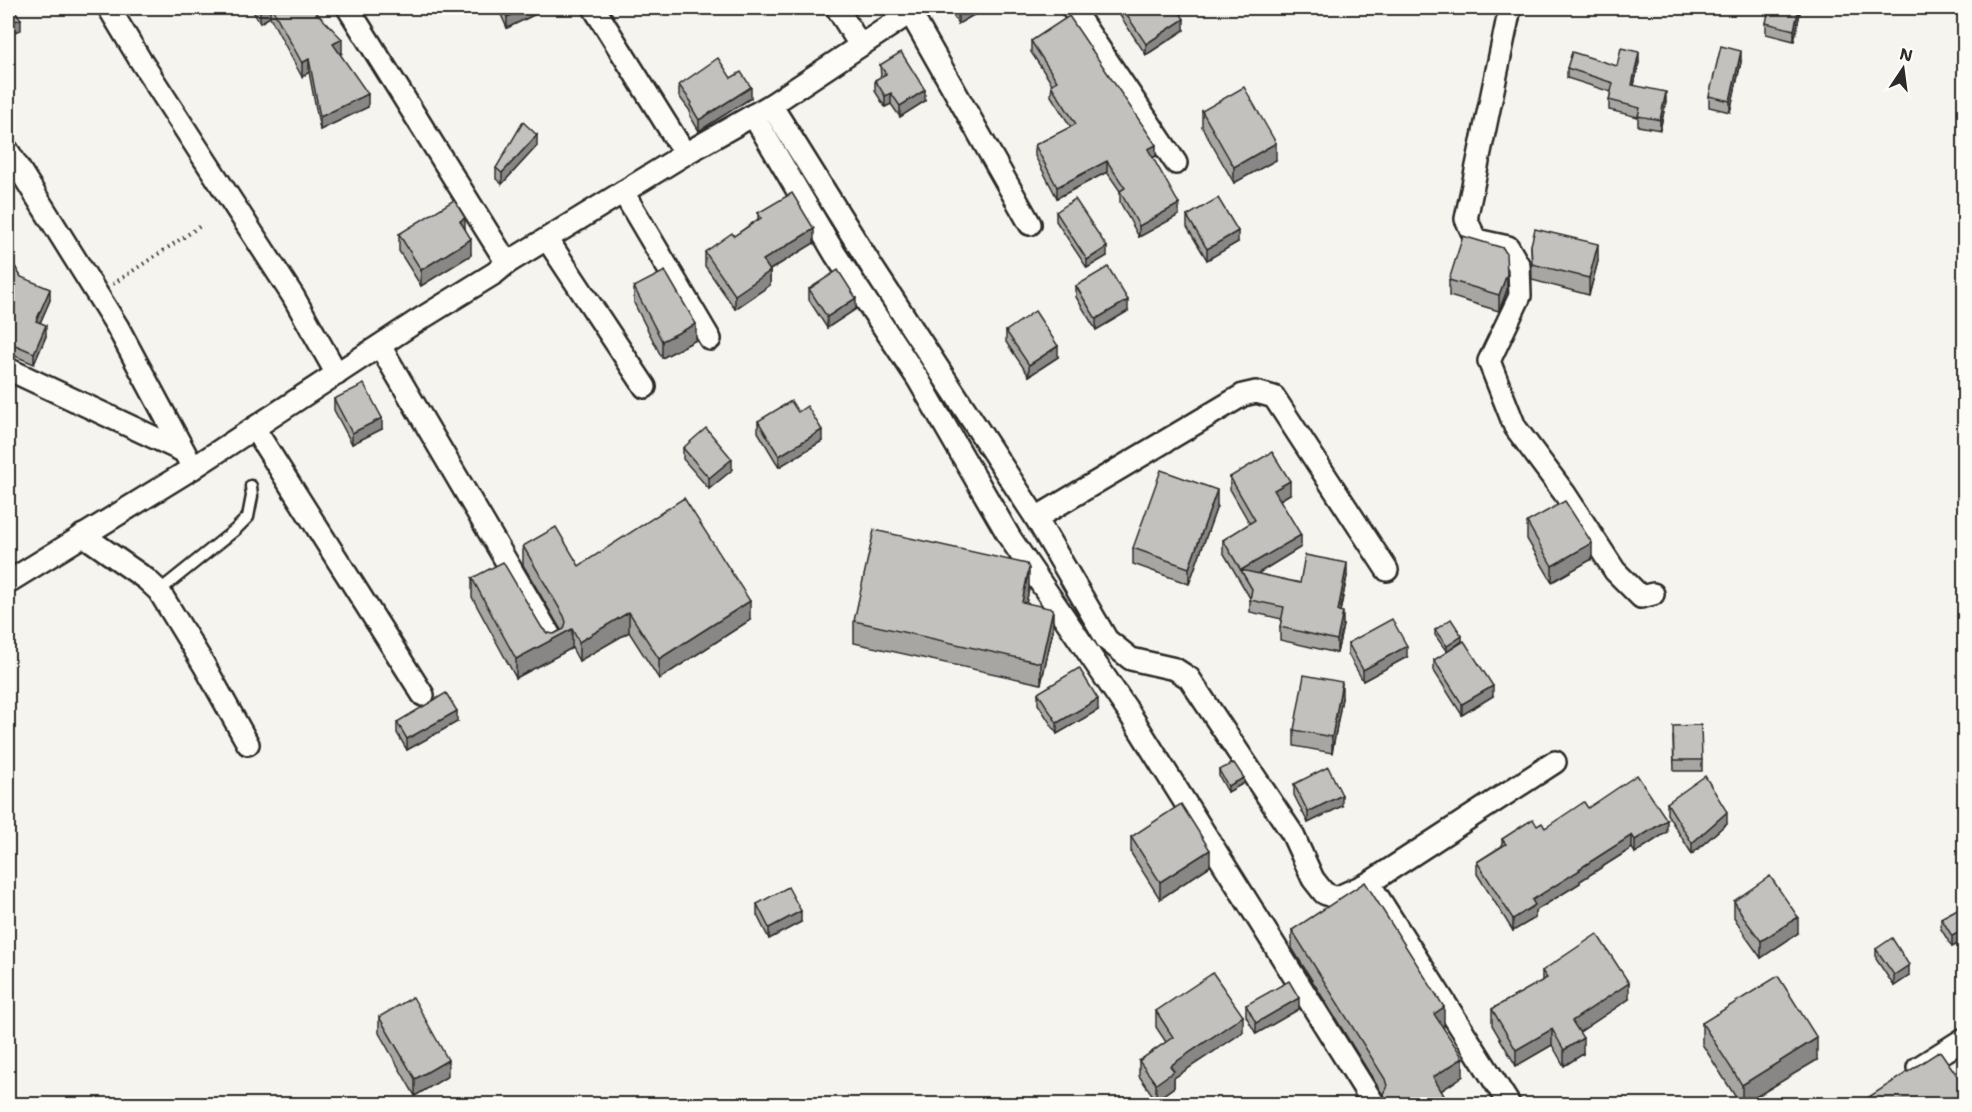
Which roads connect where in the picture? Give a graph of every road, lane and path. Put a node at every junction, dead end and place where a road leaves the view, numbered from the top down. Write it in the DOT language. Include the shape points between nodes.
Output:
graph roads {
  1 [pos="110,8"];
  2 [pos="348,8"];
  3 [pos="594,8"];
  4 [pos="837,8"];
  5 [pos="1072,8"];
  6 [pos="1510,8"];
  7 [pos="913,10"];
  8 [pos="860,45"];
  9 [pos="762,110"];
  10 [pos="8,151"];
  11 [pos="685,154"];
  12 [pos="1176,163"];
  13 [pos="623,192"];
  14 [pos="1030,224"];
  15 [pos="202,225"];
  16 [pos="547,239"];
  17 [pos="507,263"];
  18 [pos="98,295"];
  19 [pos="710,339"];
  20 [pos="381,346"];
  21 [pos="8,369"];
  22 [pos="337,374"];
  23 [pos="645,387"];
  24 [pos="254,428"];
  25 [pos="188,460"];
  26 [pos="251,486"];
  27 [pos="1036,518"];
  28 [pos="83,535"];
  29 [pos="1387,570"];
  30 [pos="8,582"];
  31 [pos="159,591"];
  32 [pos="1653,594"];
  33 [pos="553,641"];
  34 [pos="423,695"];
  35 [pos="248,744"];
  36 [pos="1555,762"];
  37 [pos="1369,883"];
  38 [pos="1965,1039"];
  39 [pos="1898,1080"];
  40 [pos="1374,1104"];
  41 [pos="1509,1104"];
  1 -- 22 [label="street" via="138,58 293,296"];
  2 -- 17 [label="street"];
  3 -- 11 [label="street"];
  4 -- 8 [label="street"];
  5 -- 12 [label="street"];
  6 -- 32 [label="street" via="1466,219 1476,240 1508,247 1519,266 1520,296 1489,361 1515,427 1615,571 1641,597"];
  7 -- 8 [label="street"];
  7 -- 14 [label="street"];
  8 -- 9 [label="street"];
  9 -- 11 [label="street"];
  9 -- 27 [label="street"];
  9 -- 40 [label="street" via="835,254 918,380 1010,538 1133,718"];
  10 -- 18 [label="street"];
  11 -- 13 [label="street"];
  13 -- 16 [label="street"];
  13 -- 19 [label="street"];
  15 -- 18 [label="path"];
  16 -- 17 [label="street"];
  16 -- 23 [label="street"];
  17 -- 20 [label="street"];
  18 -- 25 [label="street"];
  20 -- 22 [label="street"];
  20 -- 33 [label="street"];
  21 -- 25 [label="street"];
  22 -- 24 [label="street"];
  24 -- 25 [label="street"];
  24 -- 34 [label="street"];
  25 -- 28 [label="street"];
  26 -- 31 [label="lane" via="248,517"];
  27 -- 29 [label="street" via="1243,395 1263,393 1274,397"];
  27 -- 37 [label="street" via="1107,640 1131,659 1175,669 1189,678 1292,833 1324,893 1336,898"];
  28 -- 30 [label="street"];
  28 -- 31 [label="street"];
  31 -- 35 [label="street"];
  36 -- 37 [label="street"];
  37 -- 41 [label="street"];
  38 -- 39 [label="street"];
}
